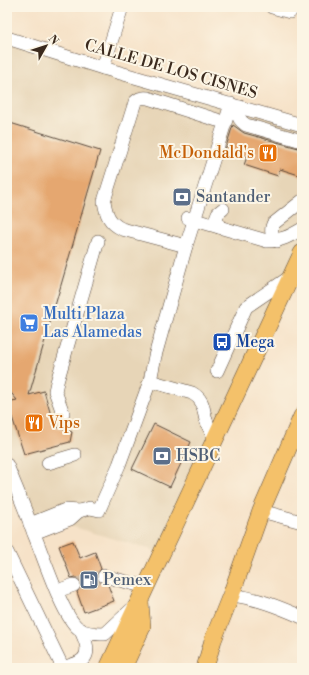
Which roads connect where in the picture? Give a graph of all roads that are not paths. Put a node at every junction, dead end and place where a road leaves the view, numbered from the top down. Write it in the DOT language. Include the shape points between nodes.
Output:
graph roads {
  1 [pos="122,7"];
  2 [pos="272,7"];
  3 [pos="291,10"];
  4 [pos="7,38"];
  5 [pos="103,68"];
  6 [pos="232,104"];
  7 [pos="217,120"];
  8 [pos="302,125"];
  9 [pos="302,141"];
  10 [pos="302,201"];
  11 [pos="224,209"];
  12 [pos="191,219"];
  13 [pos="219,227"];
  14 [pos="302,229"];
  15 [pos="98,241"];
  16 [pos="277,241"];
  17 [pos="187,242"];
  18 [pos="302,253"];
  19 [pos="290,277"];
  20 [pos="217,371"];
  21 [pos="150,381"];
  22 [pos="62,413"];
  23 [pos="302,416"];
  24 [pos="215,438"];
  25 [pos="75,455"];
  26 [pos="48,463"];
  27 [pos="7,465"];
  28 [pos="7,486"];
  29 [pos="19,496"];
  30 [pos="261,511"];
  31 [pos="302,522"];
  32 [pos="32,528"];
  33 [pos="7,552"];
  34 [pos="104,576"];
  35 [pos="74,584"];
  36 [pos="57,591"];
  37 [pos="143,594"];
  38 [pos="231,595"];
  39 [pos="302,617"];
  40 [pos="80,629"];
  41 [pos="213,640"];
  42 [pos="64,668"];
  43 [pos="108,668"];
  44 [pos="123,668"];
  45 [pos="198,668"];
  46 [pos="205,668"];
  1 -- 5 [label="street"];
  2 -- 3 [label="street"];
  4 -- 5 [label="street, CALLE DE LOS CISNES"];
  5 -- 6 [label="street, CALLE DE LOS CISNES"];
  6 -- 7 [label="street"];
  6 -- 8 [label="street, CALLE DE LOS CISNES"];
  6 -- 9 [label="street" via="239,120 246,125"];
  6 -- 12 [label="street" via="200,202"];
  7 -- 12 [label="street"];
  7 -- 17 [label="street" via="148,98 138,99 133,107 104,201 109,219 115,225 155,238"];
  10 -- 16 [label="street" via="273,224 272,235"];
  11 -- 13 [label="street" via="216,218"];
  12 -- 13 [label="street"];
  12 -- 17 [label="street"];
  13 -- 16 [label="street" via="267,241"];
  14 -- 16 [label="street"];
  15 -- 22 [label="street" via="55,391"];
  17 -- 21 [label="street"];
  18 -- 19 [label="main road"];
  19 -- 20 [label="street" via="246,308"];
  19 -- 24 [label="main road"];
  21 -- 24 [label="street" via="198,396 203,403 207,424"];
  21 -- 32 [label="street" via="119,465 99,510 90,508 79,511 70,519"];
  23 -- 30 [label="main road"];
  24 -- 37 [label="main road"];
  25 -- 26 [label="street"];
  27 -- 29 [label="street"];
  28 -- 29 [label="street"];
  29 -- 32 [label="street"];
  30 -- 31 [label="street"];
  30 -- 38 [label="main road"];
  32 -- 36 [label="street"];
  33 -- 42 [label="street"];
  34 -- 37 [label="street"];
  35 -- 36 [label="street"];
  36 -- 40 [label="street" via="68,614"];
  37 -- 40 [label="street" via="105,634 93,634"];
  37 -- 43 [label="main road"];
  37 -- 44 [label="main road" via="142,627"];
  38 -- 39 [label="street" via="273,604"];
  38 -- 41 [label="main road"];
  40 -- 42 [label="street" via="88,650 79,662"];
  41 -- 45 [label="main road"];
  41 -- 46 [label="main road"];
}
